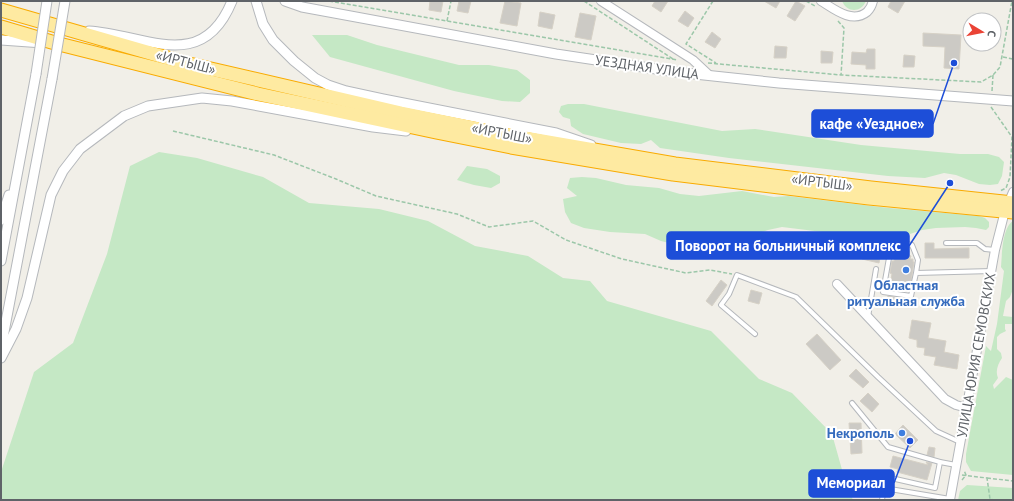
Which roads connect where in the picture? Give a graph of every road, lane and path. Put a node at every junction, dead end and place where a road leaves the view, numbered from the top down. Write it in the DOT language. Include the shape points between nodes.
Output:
graph roads {
  1 [pos="47,1"];
  2 [pos="65,1"];
  3 [pos="232,1"];
  4 [pos="256,1"];
  5 [pos="285,1"];
  6 [pos="329,1"];
  7 [pos="451,1"];
  8 [pos="584,1"];
  9 [pos="601,1"];
  10 [pos="713,1"];
  11 [pos="806,1"];
  12 [pos="873,1"];
  13 [pos="1012,1"];
  14 [pos="830,3"];
  15 [pos="1,4"];
  16 [pos="820,5"];
  17 [pos="1,10"];
  18 [pos="28,17"];
  19 [pos="833,18"];
  20 [pos="447,21"];
  21 [pos="1,27"];
  22 [pos="73,30"];
  23 [pos="1,40"];
  24 [pos="55,43"];
  25 [pos="1003,57"];
  26 [pos="1013,59"];
  27 [pos="674,60"];
  28 [pos="693,60"];
  29 [pos="717,64"];
  30 [pos="709,75"];
  31 [pos="842,75"];
  32 [pos="994,75"];
  33 [pos="991,99"];
  34 [pos="1013,101"];
  35 [pos="173,131"];
  36 [pos="436,132"];
  37 [pos="614,154"];
  38 [pos="16,181"];
  39 [pos="998,192"];
  40 [pos="1011,204"];
  41 [pos="1,220"];
  42 [pos="946,243"];
  43 [pos="995,250"];
  44 [pos="1,261"];
  45 [pos="876,269"];
  46 [pos="992,270"];
  47 [pos="916,273"];
  48 [pos="737,275"];
  49 [pos="837,284"];
  50 [pos="868,317"];
  51 [pos="755,334"];
  52 [pos="1,348"];
  53 [pos="1,358"];
  54 [pos="852,404"];
  55 [pos="967,408"];
  56 [pos="960,442"];
  57 [pos="940,462"];
  58 [pos="956,465"];
  59 [pos="954,474"];
  60 [pos="891,478"];
  61 [pos="987,478"];
  62 [pos="1013,481"];
  63 [pos="882,500"];
  64 [pos="950,500"];
  65 [pos="994,500"];
  1 -- 38 [label="street, bridge"];
  2 -- 52 [label="street, bridge"];
  3 -- 22 [label="street" via="226,15 215,29 204,37 181,46"];
  4 -- 37 [label="street" via="273,40 294,61 328,85 383,99 556,133"];
  5 -- 30 [label="street, УЕЗДНАЯ УЛИЦА" via="302,7 556,54"];
  6 -- 20 [label="path"];
  7 -- 20 [label="path"];
  8 -- 27 [label="path"];
  9 -- 28 [label="street"];
  10 -- 29 [label="path" via="686,44"];
  11 -- 16 [label="path"];
  12 -- 14 [label="street" via="869,10 855,17 847,16"];
  13 -- 25 [label="path"];
  14 -- 16 [label="street"];
  15 -- 18 [label="street"];
  17 -- 18 [label="highway, «ИРТЫШ»"];
  18 -- 22 [label="highway, «ИРТЫШ»"];
  19 -- 31 [label="path" via="844,28"];
  20 -- 27 [label="path"];
  21 -- 24 [label="highway, «ИРТЫШ»"];
  22 -- 37 [label="highway, «ИРТЫШ»" via="185,63 264,82 512,136"];
  23 -- 24 [label="street"];
  24 -- 36 [label="highway, «ИРТЫШ»" via="258,94"];
  25 -- 26 [label="path"];
  25 -- 32 [label="path"];
  27 -- 28 [label="path"];
  28 -- 29 [label="path"];
  28 -- 30 [label="street"];
  29 -- 31 [label="path"];
  30 -- 33 [label="street, УЕЗДНАЯ УЛИЦА" via="778,83"];
  31 -- 32 [label="path" via="981,82"];
  32 -- 33 [label="path"];
  33 -- 34 [label="street, УЕЗДНАЯ УЛИЦА"];
  33 -- 39 [label="path" via="991,107 1012,137 1010,177 1006,188"];
  35 -- 48 [label="path" via="274,155 376,196 457,214 489,227 533,221 566,240 622,259 686,273 710,270"];
  36 -- 40 [label="highway, «ИРТЫШ»" via="673,174 869,198"];
  36 -- 53 [label="street" via="373,127 232,101 202,98 148,106 124,116 80,150 63,171 50,195 27,298 16,329"];
  37 -- 40 [label="highway, «ИРТЫШ»" via="724,171"];
  38 -- 41 [label="street"];
  38 -- 44 [label="street"];
  40 -- 43 [label="street, УЛИЦА ЮРИЯ СЕМОВСКИХ"];
  42 -- 43 [label="lane" via="977,243 985,249"];
  43 -- 46 [label="street, УЛИЦА ЮРИЯ СЕМОВСКИХ"];
  45 -- 50 [label="lane"];
  46 -- 47 [label="lane"];
  46 -- 55 [label="street, УЛИЦА ЮРИЯ СЕМОВСКИХ"];
  47 -- 47 [label="lane" via="918,260 912,245 892,241 883,292 911,296"];
  48 -- 51 [label="lane" via="721,305"];
  48 -- 56 [label="lane" via="796,297 936,431"];
  49 -- 50 [label="street"];
  50 -- 55 [label="street" via="946,399"];
  54 -- 57 [label="lane" via="888,447"];
  55 -- 56 [label="street, УЛИЦА ЮРИЯ СЕМОВСКИХ"];
  56 -- 58 [label="street, УЛИЦА ЮРИЯ СЕМОВСКИХ"];
  57 -- 58 [label="lane"];
  57 -- 60 [label="lane" via="935,488"];
  58 -- 59 [label="street, УЛИЦА ЮРИЯ СЕМОВСКИХ"];
  59 -- 61 [label="path"];
  59 -- 64 [label="street, УЛИЦА ЮРИЯ СЕМОВСКИХ"];
  61 -- 62 [label="path"];
  61 -- 65 [label="path" via="990,499"];
  63 -- 64 [label="lane" via="884,488"];
}
